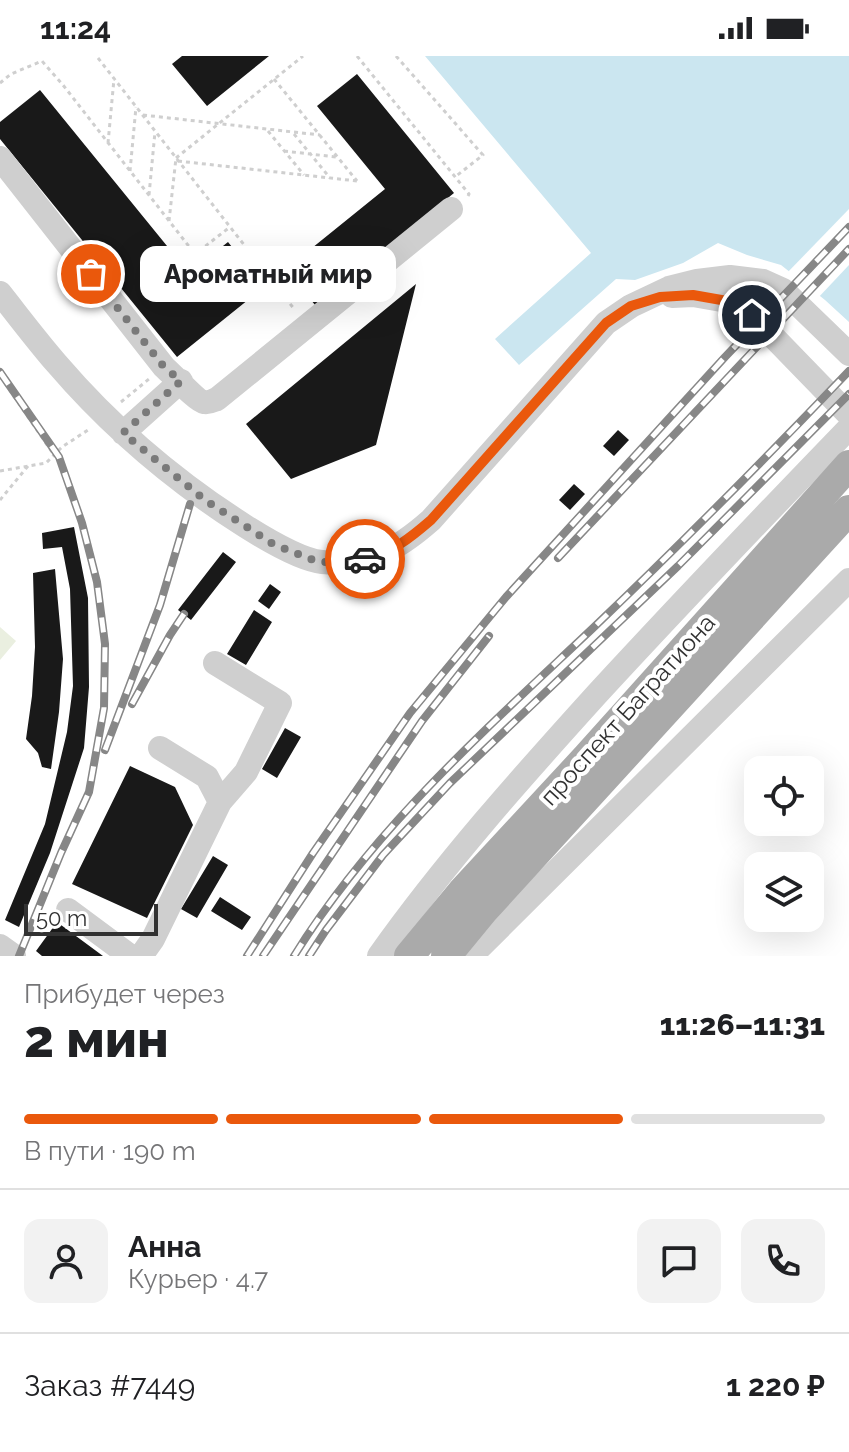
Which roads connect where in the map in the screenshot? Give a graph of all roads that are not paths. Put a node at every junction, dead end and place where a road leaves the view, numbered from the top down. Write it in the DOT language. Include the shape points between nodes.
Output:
graph roads {
  1 [pos="0,158"];
  2 [pos="451,209"];
  3 [pos="0,293"];
  4 [pos="631,306"];
  5 [pos="849,354"];
  6 [pos="181,381"];
  7 [pos="849,415"];
  8 [pos="115,425"];
  9 [pos="849,428"];
  10 [pos="849,465"];
  11 [pos="849,510"];
  12 [pos="849,580"];
  13 [pos="215,663"];
  14 [pos="160,748"];
  15 [pos="597,767"];
  16 [pos="220,802"];
  17 [pos="68,910"];
  18 [pos="0,946"];
  19 [pos="14,956"];
  20 [pos="130,956"];
  21 [pos="141,956"];
  22 [pos="379,956"];
  23 [pos="409,956"];
  24 [pos="446,956"];
  25 [pos="471,956"];
  1 -- 6 [label="street" via="164,367"];
  2 -- 6 [label="street" via="217,399 200,401"];
  3 -- 8 [label="street" via="57,365"];
  4 -- 5 [label="street" via="697,281 763,281 783,290"];
  4 -- 7 [label="street" via="693,295 727,301 752,315"];
  4 -- 8 [label="street" via="606,323 431,520 383,554 352,562 318,562 273,544 205,500"];
  6 -- 8 [label="street"];
  9 -- 22 [label="street" via="525,773"];
  10 -- 15 [label="main road, проспект Багратиона"];
  11 -- 15 [label="main road, проспект Багратиона"];
  12 -- 25 [label="street"];
  13 -- 16 [label="street" via="280,703 246,772"];
  14 -- 16 [label="street" via="207,777"];
  15 -- 23 [label="main road, проспект Багратиона" via="462,892"];
  15 -- 24 [label="main road, проспект Багратиона"];
  16 -- 21 [label="street"];
  17 -- 20 [label="street"];
  18 -- 19 [label="street"];
}
